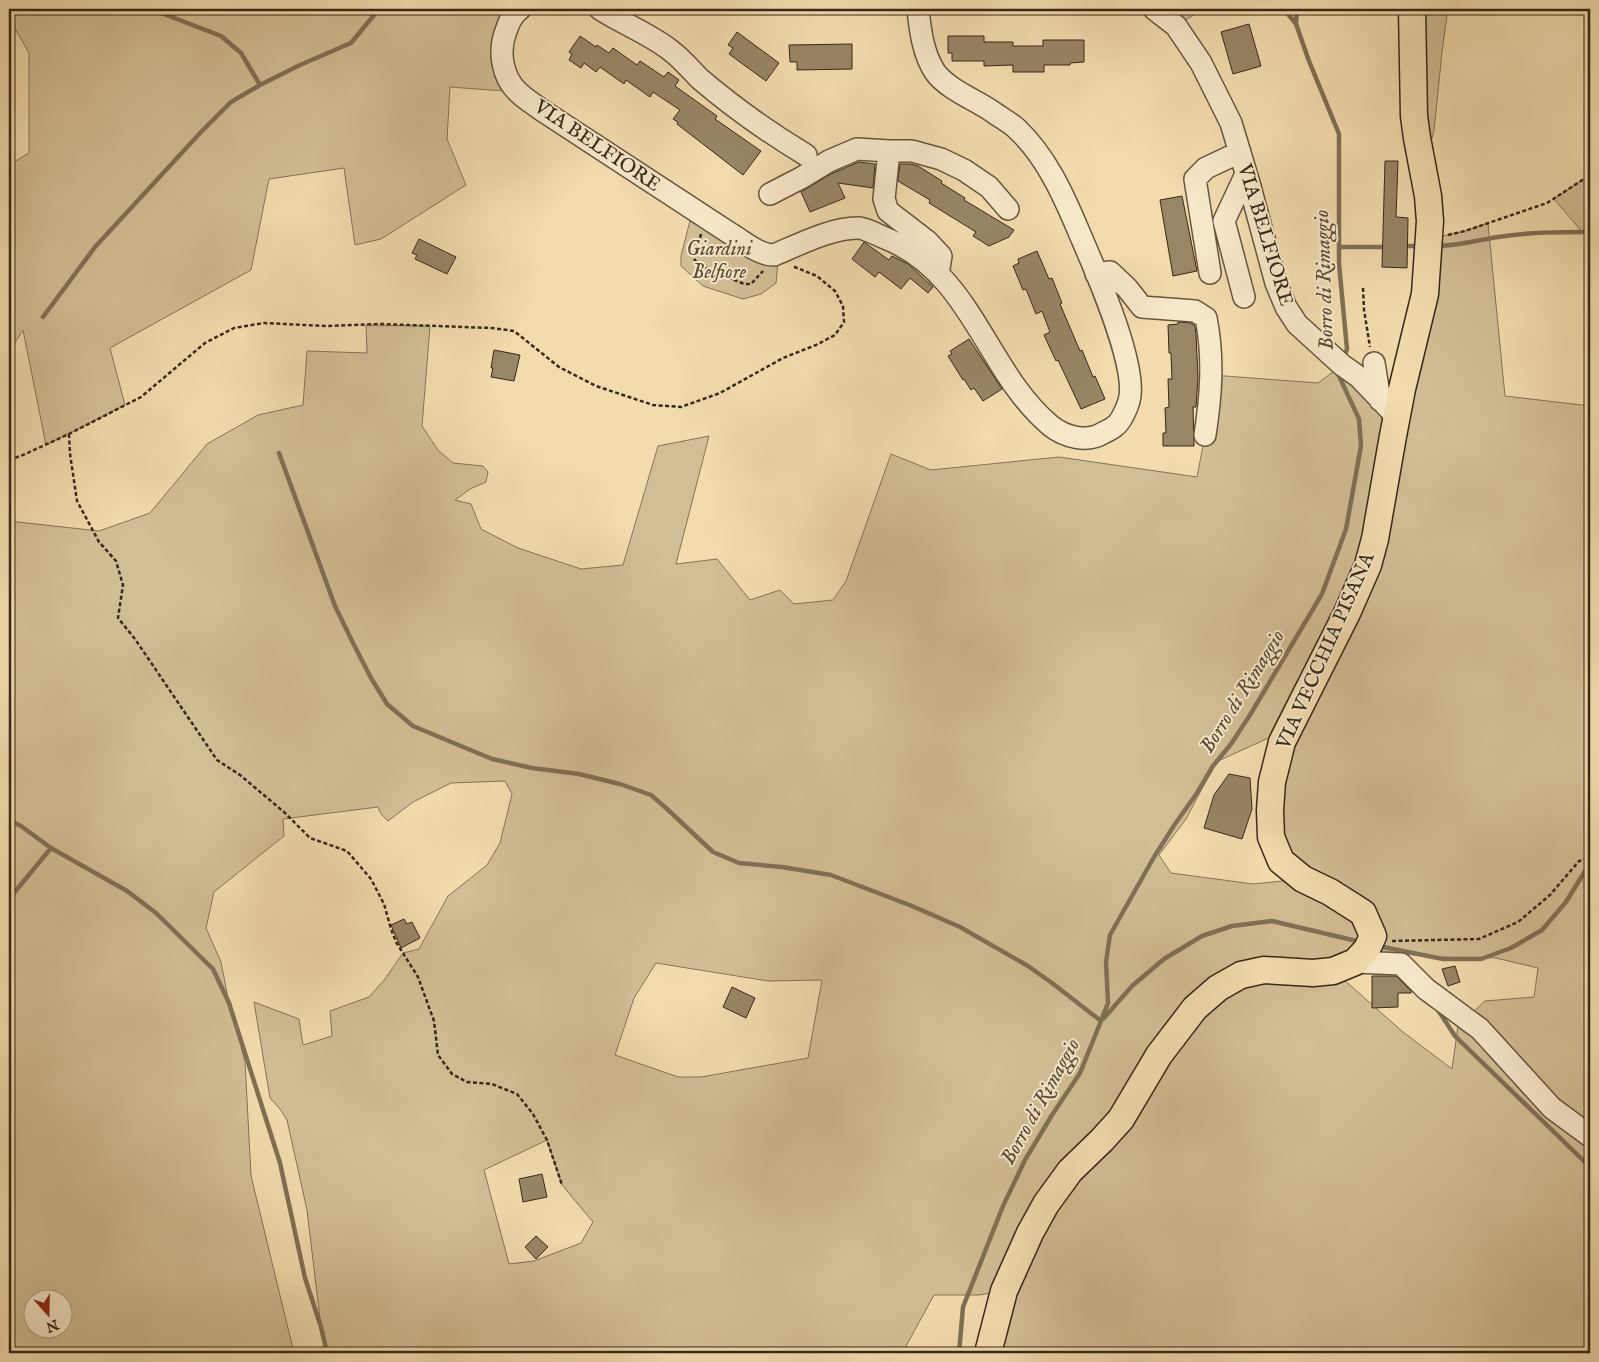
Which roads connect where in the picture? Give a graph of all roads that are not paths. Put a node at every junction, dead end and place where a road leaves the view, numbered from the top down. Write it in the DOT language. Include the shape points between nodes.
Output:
graph roads {
  1 [pos="520,9"];
  2 [pos="600,9"];
  3 [pos="918,9"];
  4 [pos="1154,9"];
  5 [pos="1412,9"];
  6 [pos="889,151"];
  7 [pos="1240,152"];
  8 [pos="806,155"];
  9 [pos="1246,174"];
  10 [pos="770,194"];
  11 [pos="1008,209"];
  12 [pos="1210,273"];
  13 [pos="938,274"];
  14 [pos="1096,274"];
  15 [pos="1244,297"];
  16 [pos="1382,388"];
  17 [pos="1205,435"];
  18 [pos="1363,952"];
  19 [pos="1590,1136"];
  20 [pos="988,1353"];
  1 -- 13 [label="street, VIA BELFIORE" via="514,13 505,34 501,55 506,76 517,92 706,217 765,252 838,231 861,228 895,242 929,264"];
  2 -- 8 [label="street" via="653,38 740,112"];
  3 -- 14 [label="street" via="928,57 936,73 953,88 1015,127 1040,154 1067,203"];
  4 -- 7 [label="street, VIA BELFIORE" via="1176,26 1201,63 1231,123"];
  5 -- 16 [label="main road, VIA VECCHIA PISANA" via="1414,116 1428,196 1430,239 1425,294"];
  6 -- 10 [label="street" via="857,149 828,161"];
  6 -- 11 [label="street" via="912,151 941,158 989,187"];
  6 -- 13 [label="street" via="884,199 888,211 941,256"];
  7 -- 9 [label="street, VIA BELFIORE"];
  7 -- 12 [label="street, VIA BELFIORE" via="1206,168 1195,179"];
  9 -- 15 [label="street" via="1224,221"];
  9 -- 16 [label="street, VIA BELFIORE" via="1276,283 1286,307 1297,324 1342,365"];
  13 -- 14 [label="street" via="956,294 1026,402 1053,427 1074,438 1098,437 1117,425 1129,401 1130,376 1117,328"];
  14 -- 17 [label="street" via="1110,272 1142,307 1195,312 1206,318 1212,375"];
  16 -- 18 [label="main road, VIA VECCHIA PISANA" via="1375,539 1368,565 1347,613 1282,742 1272,782 1270,810 1271,837 1281,860 1303,879 1363,913 1373,936"];
  18 -- 19 [label="street" via="1401,964 1426,989 1480,1029 1552,1108"];
  18 -- 20 [label="main road" via="1333,971 1264,970 1241,975 1218,988 1194,1008 1159,1056 1121,1119 1070,1171 1046,1204 1004,1291"];
}
